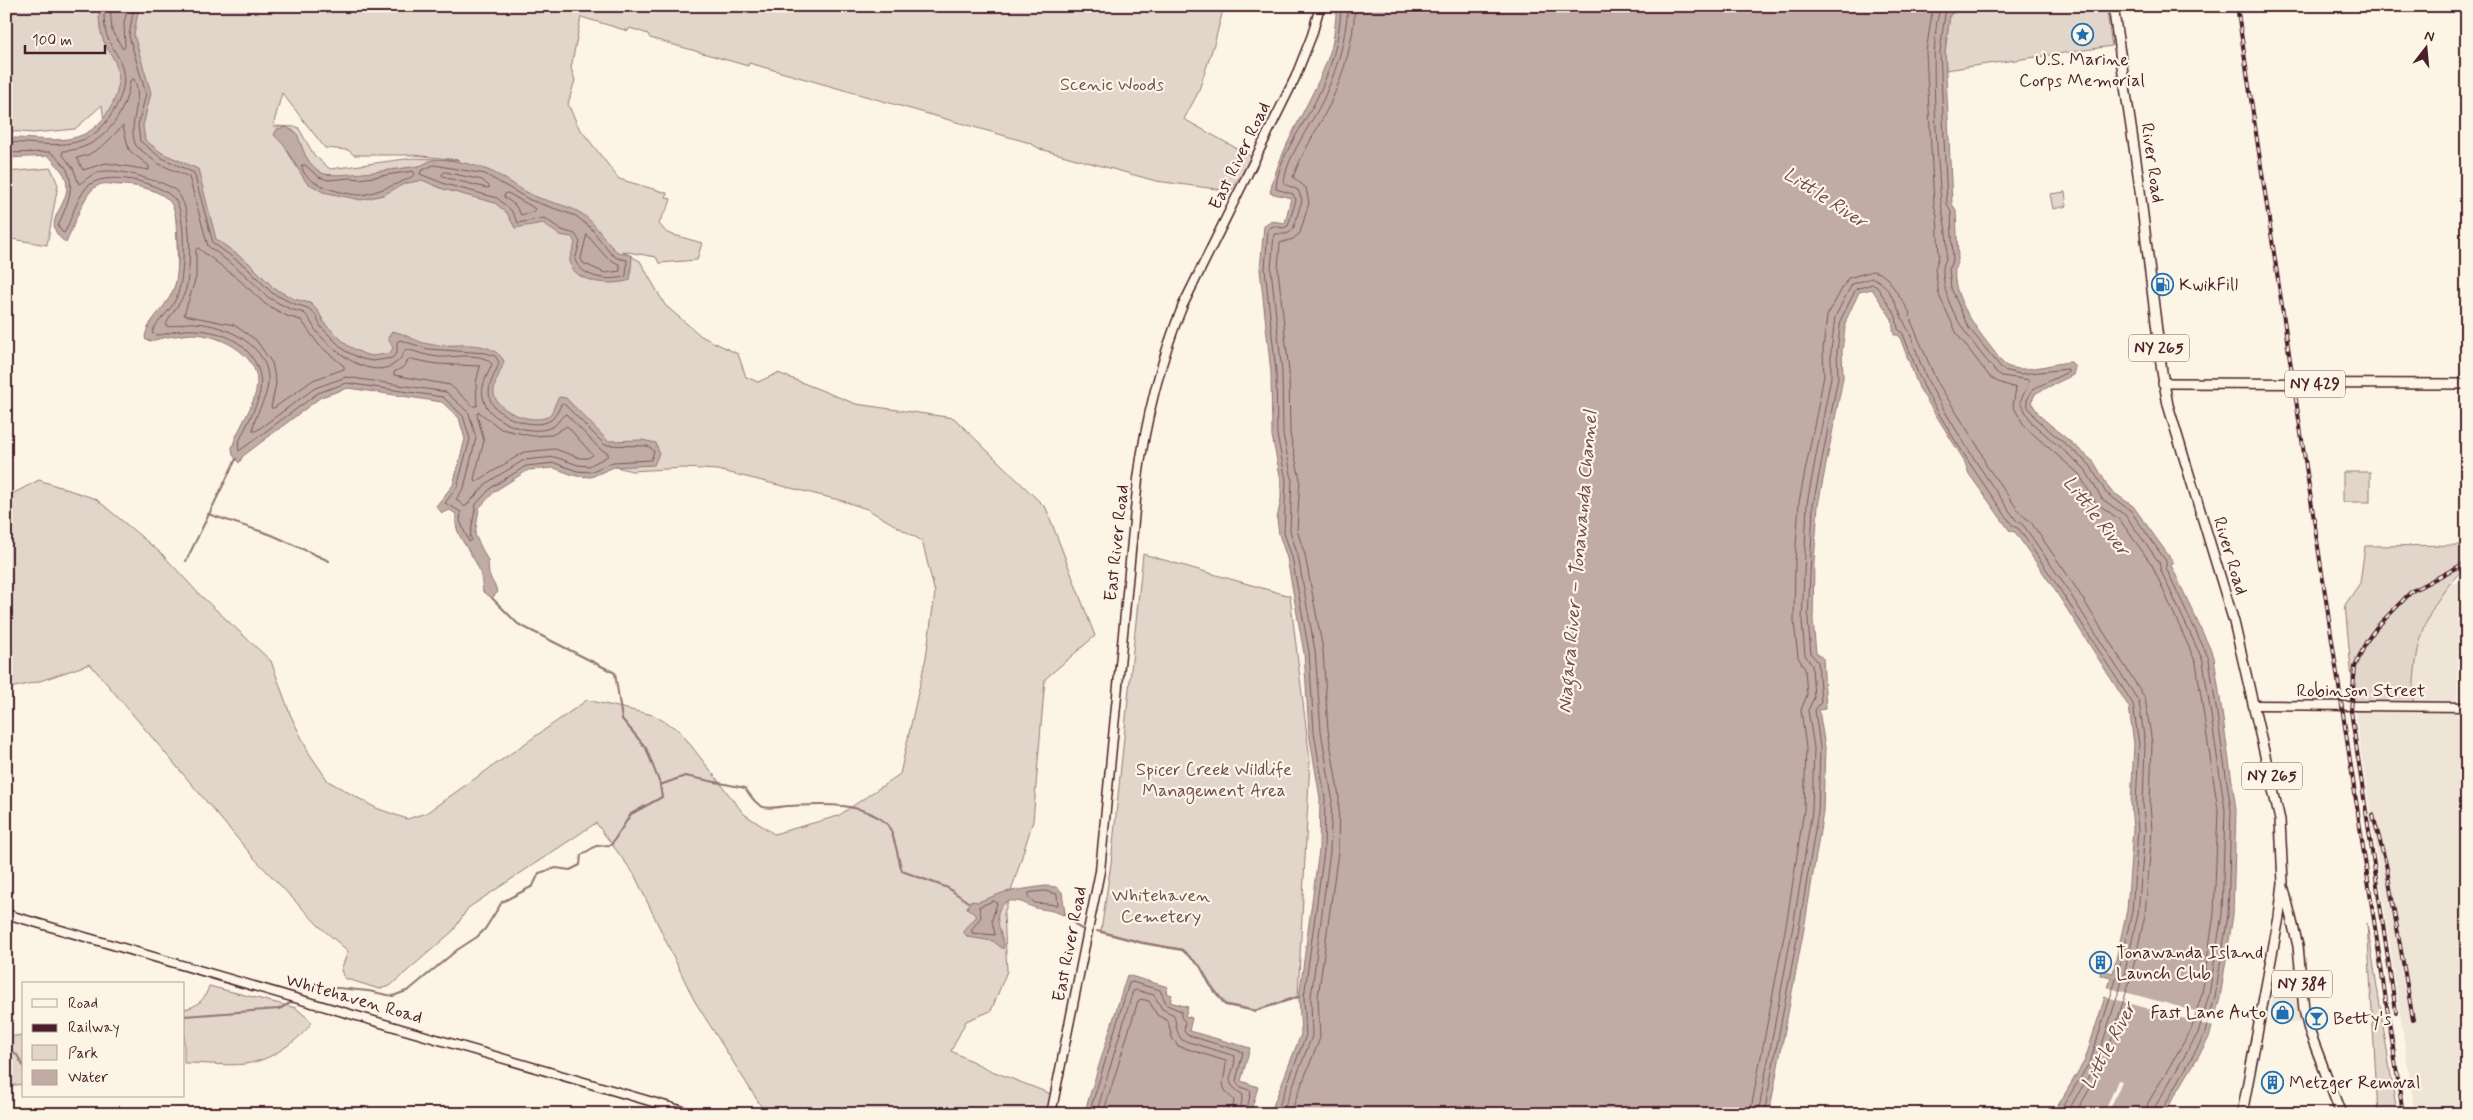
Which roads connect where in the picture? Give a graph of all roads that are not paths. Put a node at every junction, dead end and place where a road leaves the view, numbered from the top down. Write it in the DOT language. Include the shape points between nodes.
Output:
graph roads {
  1 [pos="1320,6"];
  2 [pos="2113,6"];
  3 [pos="2163,383"];
  4 [pos="2467,384"];
  5 [pos="2255,705"];
  6 [pos="2467,707"];
  7 [pos="2282,884"];
  8 [pos="6,914"];
  9 [pos="694,1114"];
  10 [pos="1051,1114"];
  11 [pos="2242,1114"];
  12 [pos="2341,1114"];
  1 -- 10 [label="main road, East River Road" via="1295,78 1183,305 1148,423 1138,479 1099,879"];
  2 -- 3 [label="main road, River Road / NY 265" via="2139,182"];
  3 -- 4 [label="main road, NY 429"];
  3 -- 5 [label="main road, River Road / NY 265" via="2174,432 2234,622"];
  5 -- 6 [label="main road, Robinson Street"];
  5 -- 7 [label="main road, River Road / NY 265" via="2280,820"];
  7 -- 11 [label="main road, River Road / NY 265" via="2279,917"];
  7 -- 12 [label="main road, NY 384" via="2298,946 2309,1030"];
  8 -- 9 [label="main road, Whitehaven Road"];
}
